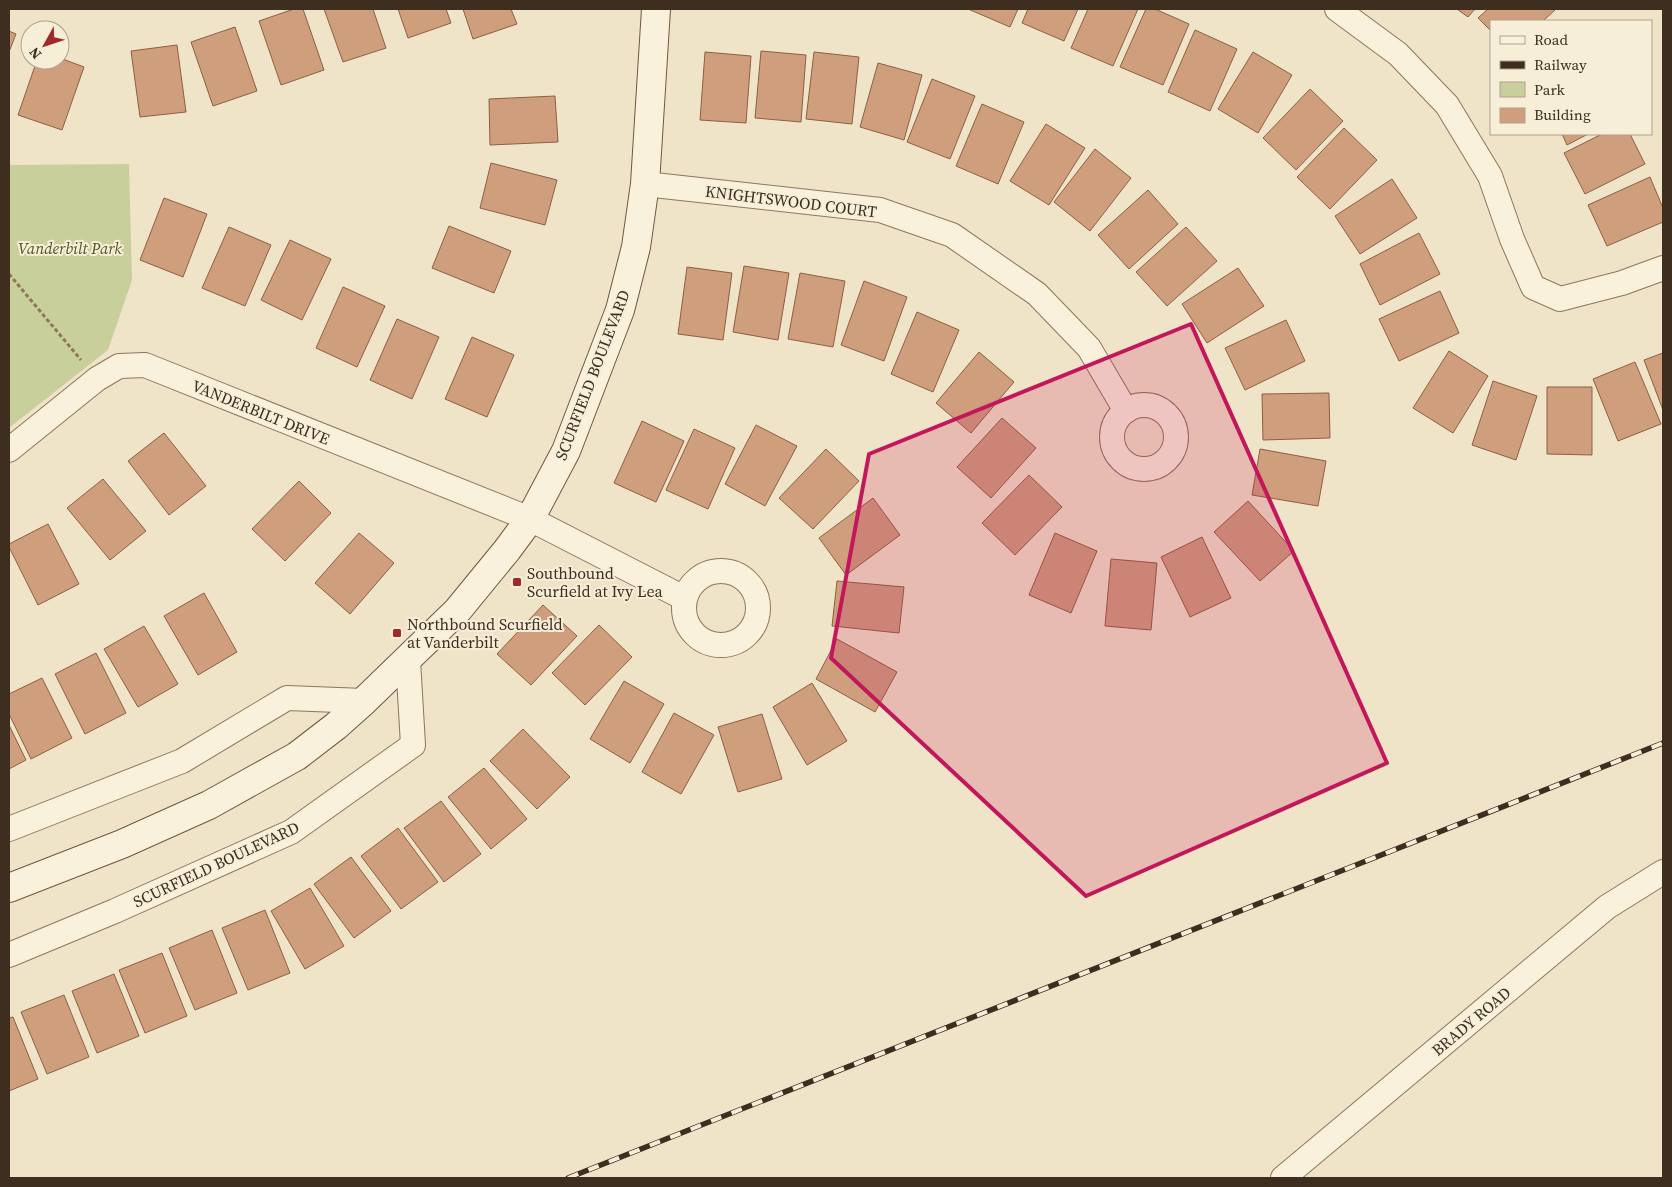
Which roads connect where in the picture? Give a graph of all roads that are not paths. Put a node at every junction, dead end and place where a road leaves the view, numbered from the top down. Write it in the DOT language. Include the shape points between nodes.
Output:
graph roads {
  1 [pos="656,9"];
  2 [pos="1337,9"];
  3 [pos="645,184"];
  4 [pos="1663,268"];
  5 [pos="1126,411"];
  6 [pos="9,450"];
  7 [pos="530,519"];
  8 [pos="684,598"];
  9 [pos="408,660"];
  10 [pos="364,701"];
  11 [pos="9,829"];
  12 [pos="1663,872"];
  13 [pos="9,888"];
  14 [pos="9,955"];
  15 [pos="1284,1178"];
  1 -- 3 [label="street, SCURFIELD BOULEVARD"];
  2 -- 4 [label="street" via="1398,54 1447,105 1490,176 1512,240 1533,287 1560,300"];
  3 -- 5 [label="street, KNIGHTSWOOD COURT" via="880,210 952,235 1037,294 1089,348"];
  3 -- 7 [label="street, SCURFIELD BOULEVARD" via="636,247 620,310 566,451"];
  6 -- 7 [label="street, VANDERBILT DRIVE" via="97,379 119,366 145,365"];
  7 -- 8 [label="street, VANDERBILT DRIVE"];
  7 -- 9 [label="street, SCURFIELD BOULEVARD" via="457,611"];
  9 -- 10 [label="street, SCURFIELD BOULEVARD"];
  9 -- 14 [label="street, SCURFIELD BOULEVARD" via="413,746 290,832"];
  10 -- 11 [label="street" via="287,698 182,761"];
  10 -- 13 [label="street, SCURFIELD BOULEVARD" via="297,756 210,805"];
  12 -- 15 [label="street, BRADY ROAD" via="1607,907"];
}
